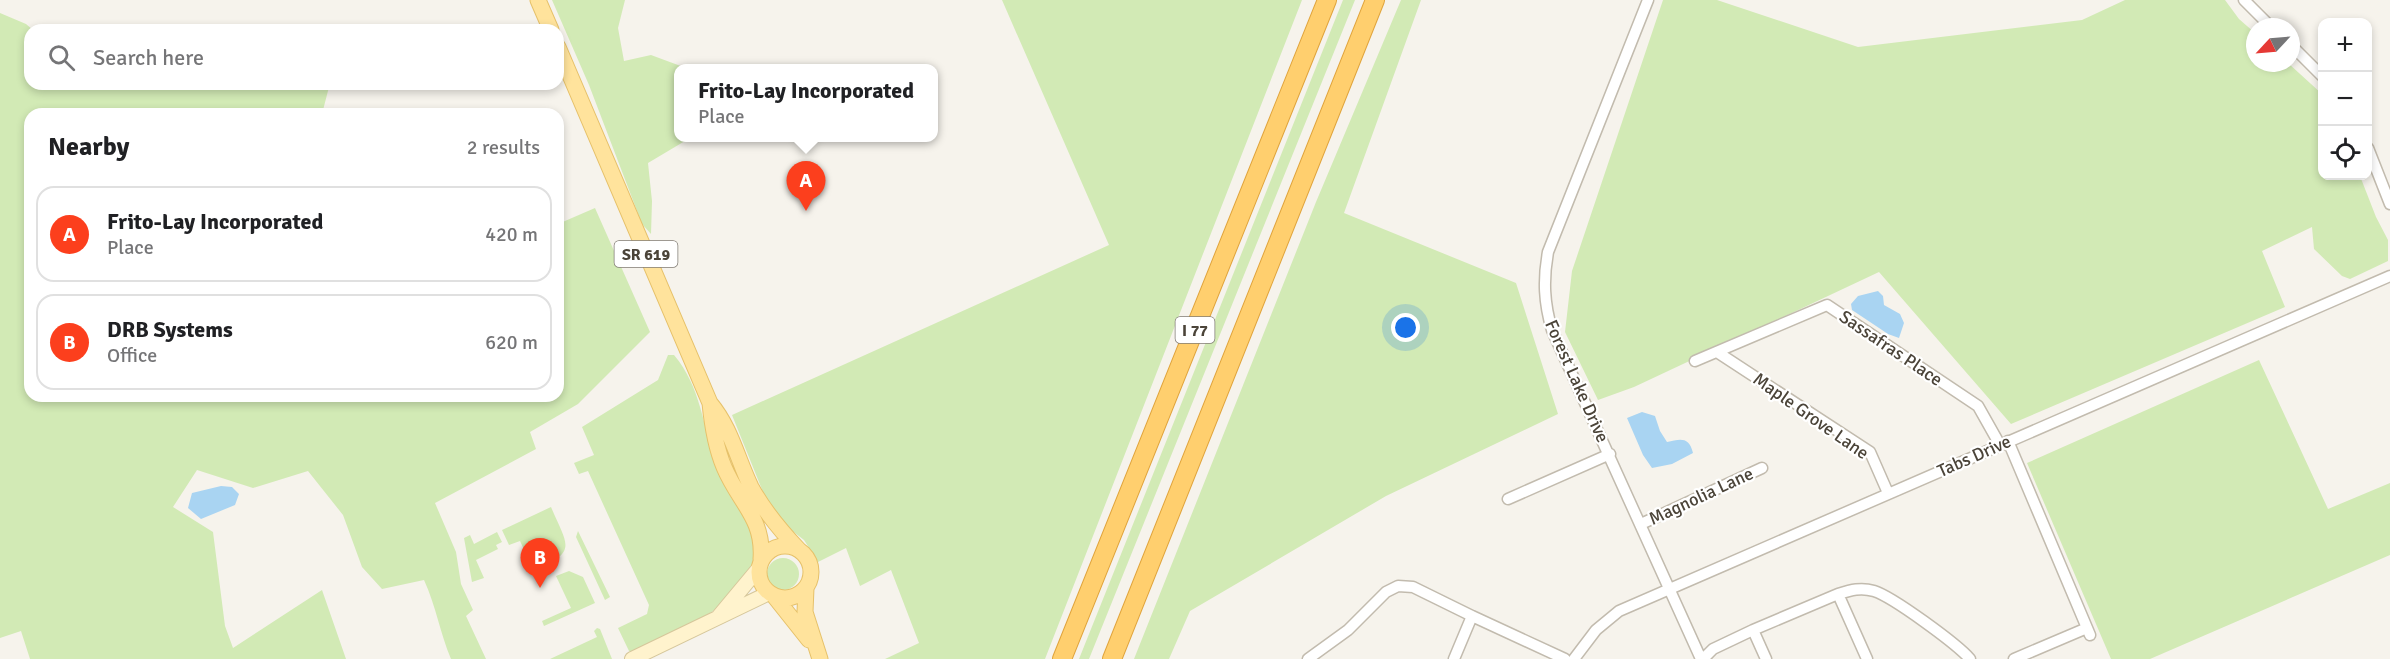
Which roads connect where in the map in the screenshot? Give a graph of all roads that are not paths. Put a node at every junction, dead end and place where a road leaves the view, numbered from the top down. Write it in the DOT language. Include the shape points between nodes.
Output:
graph roads {
  1 [pos="538,0"];
  2 [pos="1327,0"];
  3 [pos="1375,0"];
  4 [pos="1648,0"];
  5 [pos="2244,0"];
  6 [pos="2262,18"];
  7 [pos="548,24"];
  8 [pos="2300,54"];
  9 [pos="564,60"];
  10 [pos="2318,72"];
  11 [pos="2372,160"];
  12 [pos="2390,204"];
  13 [pos="2390,276"];
  14 [pos="1717,352"];
  15 [pos="1695,361"];
  16 [pos="710,403"];
  17 [pos="2004,443"];
  18 [pos="1610,454"];
  19 [pos="1762,468"];
  20 [pos="1888,493"];
  21 [pos="1508,499"];
  22 [pos="1641,524"];
  23 [pos="799,550"];
  24 [pos="760,564"];
  25 [pos="806,588"];
  26 [pos="1670,589"];
  27 [pos="1838,594"];
  28 [pos="772,595"];
  29 [pos="1472,616"];
  30 [pos="717,618"];
  31 [pos="1753,630"];
  32 [pos="817,653"];
  33 [pos="632,659"];
  34 [pos="1062,659"];
  35 [pos="1112,659"];
  36 [pos="1308,659"];
  37 [pos="1454,659"];
  38 [pos="1565,659"];
  39 [pos="1574,659"];
  40 [pos="1702,659"];
  41 [pos="1766,659"];
  42 [pos="1867,659"];
  43 [pos="1970,659"];
  44 [pos="2014,659"];
  1 -- 7 [label="main road"];
  2 -- 34 [label="highway, I 77"];
  3 -- 35 [label="highway, I 77"];
  4 -- 18 [label="street, Forest Lake Drive" via="1548,252 1544,276 1545,305 1552,330"];
  5 -- 6 [label="street"];
  8 -- 10 [label="street"];
  9 -- 16 [label="main road, SR 619"];
  11 -- 12 [label="street"];
  13 -- 17 [label="street, Tabs Drive"];
  14 -- 15 [label="street, Sassafras Place"];
  14 -- 17 [label="street, Sassafras Place" via="1827,305 1980,408"];
  14 -- 20 [label="street, Maple Grove Lane" via="1870,452"];
  16 -- 23 [label="main road" via="724,420 750,486 767,515"];
  16 -- 24 [label="main road" via="723,465 760,530"];
  17 -- 20 [label="street, Tabs Drive"];
  17 -- 44 [label="street" via="2089,631"];
  18 -- 21 [label="street"];
  18 -- 22 [label="street, Forest Lake Drive"];
  19 -- 22 [label="street, Magnolia Lane"];
  20 -- 26 [label="street, Tabs Drive"];
  22 -- 26 [label="street, Forest Lake Drive"];
  23 -- 24 [label="main road" via="791,546 774,548"];
  23 -- 25 [label="main road" via="806,556 811,572"];
  24 -- 28 [label="main road" via="762,585"];
  24 -- 30 [label="street"];
  25 -- 28 [label="main road" via="791,598"];
  25 -- 32 [label="main road" via="805,612"];
  26 -- 39 [label="street, Tabs Drive" via="1618,611 1596,630"];
  26 -- 40 [label="street, Forest Lake Drive"];
  27 -- 31 [label="street"];
  27 -- 42 [label="street"];
  27 -- 43 [label="street" via="1859,588 1877,592 1958,644"];
  28 -- 30 [label="street"];
  28 -- 32 [label="main road"];
  29 -- 36 [label="street" via="1413,586 1398,586"];
  29 -- 37 [label="street"];
  29 -- 38 [label="street"];
  30 -- 33 [label="street"];
  31 -- 40 [label="street" via="1713,649"];
  31 -- 41 [label="street"];
}
